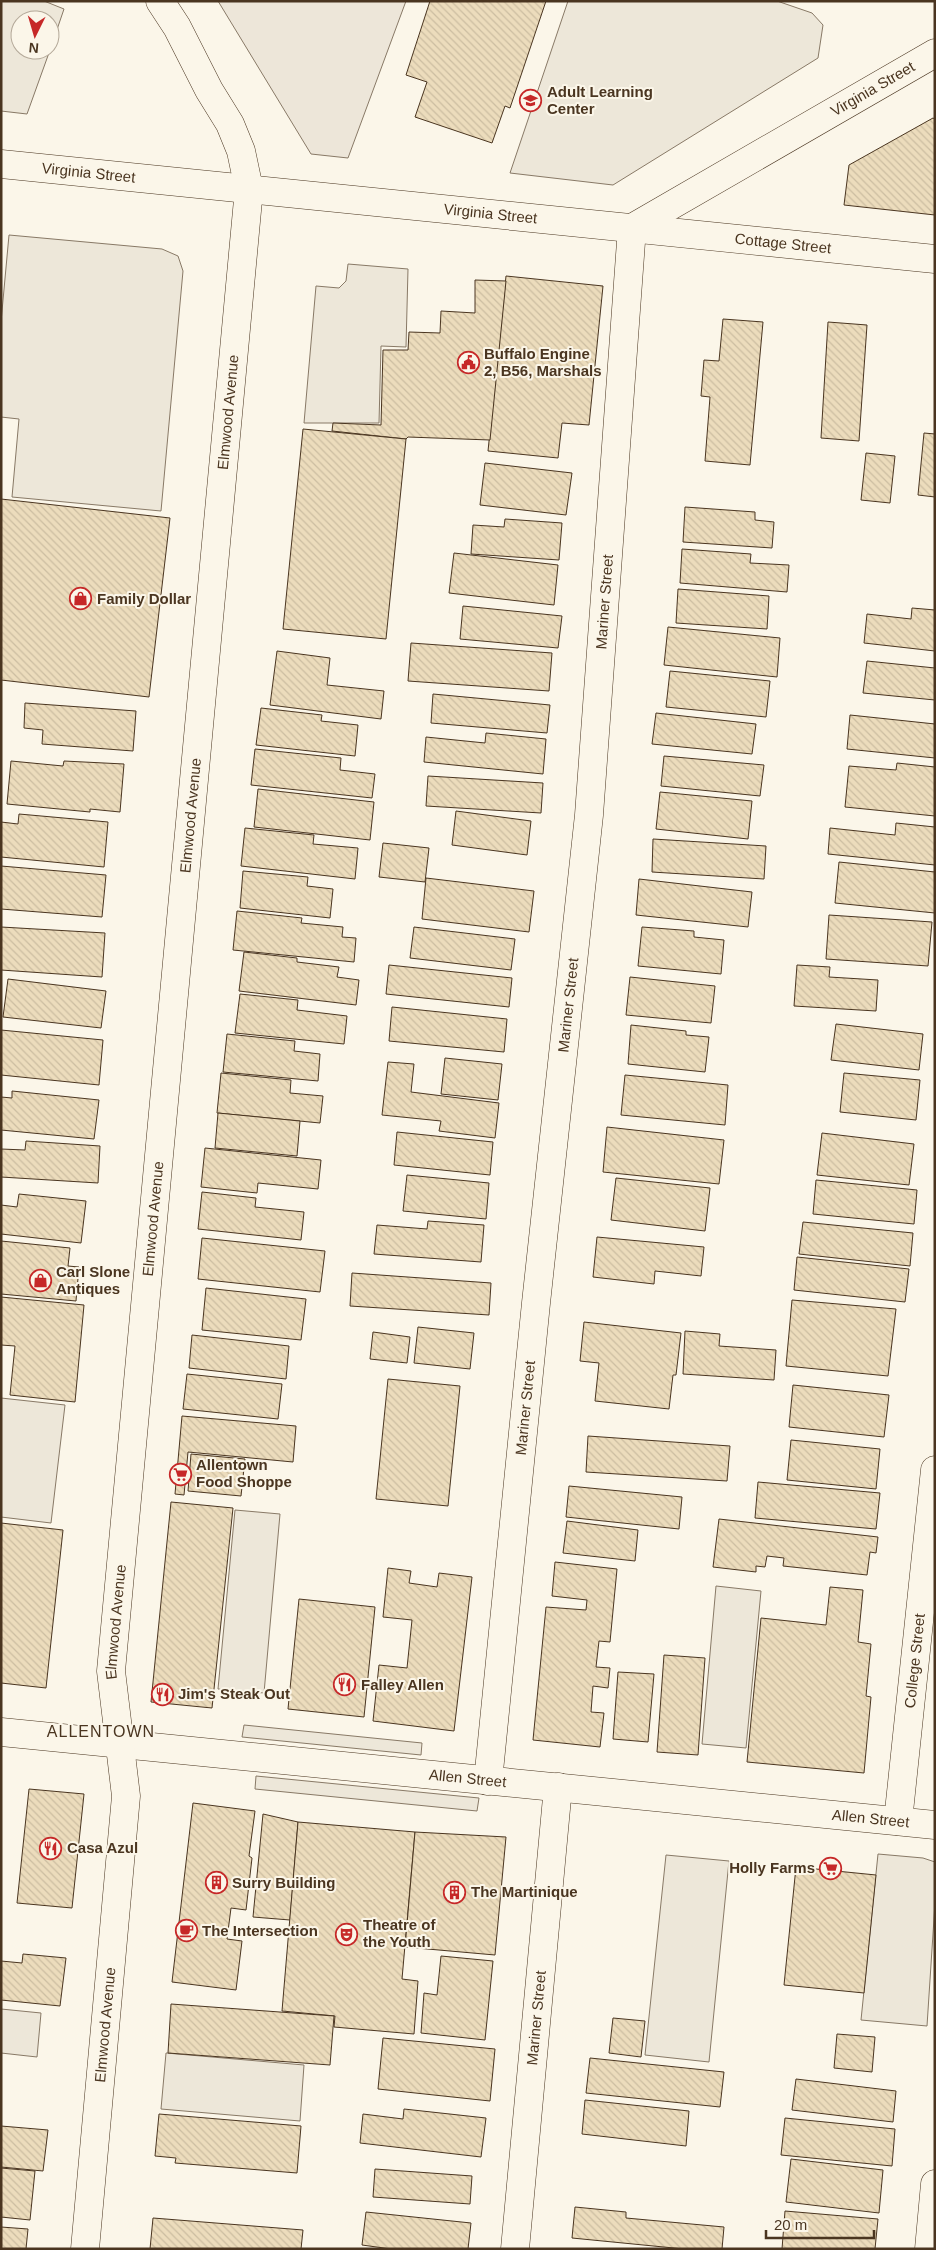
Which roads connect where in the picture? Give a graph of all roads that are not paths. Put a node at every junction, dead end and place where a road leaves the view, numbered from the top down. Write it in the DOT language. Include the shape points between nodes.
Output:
graph roads {
  1 [pos="160,1"];
  2 [pos="935,53"];
  3 [pos="1,164"];
  4 [pos="249,189"];
  5 [pos="632,228"];
  6 [pos="935,259"];
  7 [pos="935,1470"];
  8 [pos="1,1732"];
  9 [pos="118,1743"];
  10 [pos="488,1780"];
  11 [pos="558,1787"];
  12 [pos="898,1821"];
  13 [pos="935,1825"];
  14 [pos="935,2184"];
  15 [pos="85,2249"];
  16 [pos="515,2249"];
  17 [pos="929,2249"];
  1 -- 4 [label="street, Elmwood Avenue" via="230,124 241,151"];
  2 -- 5 [label="street, Virginia Street"];
  3 -- 4 [label="street, Virginia Street"];
  4 -- 5 [label="street, Virginia Street"];
  4 -- 9 [label="street, Elmwood Avenue" via="110,1671"];
  5 -- 6 [label="street, Cottage Street"];
  5 -- 10 [label="street, Mariner Street" via="589,815"];
  7 -- 12 [label="street, College Street"];
  8 -- 9 [label="street, Allen Street"];
  9 -- 10 [label="street, Allen Street"];
  9 -- 15 [label="street, Elmwood Avenue" via="126,1796"];
  10 -- 11 [label="street, Allen Street"];
  11 -- 12 [label="street, Allen Street"];
  11 -- 16 [label="street, Mariner Street"];
  12 -- 13 [label="street, Allen Street"];
  14 -- 17 [label="street"];
}
